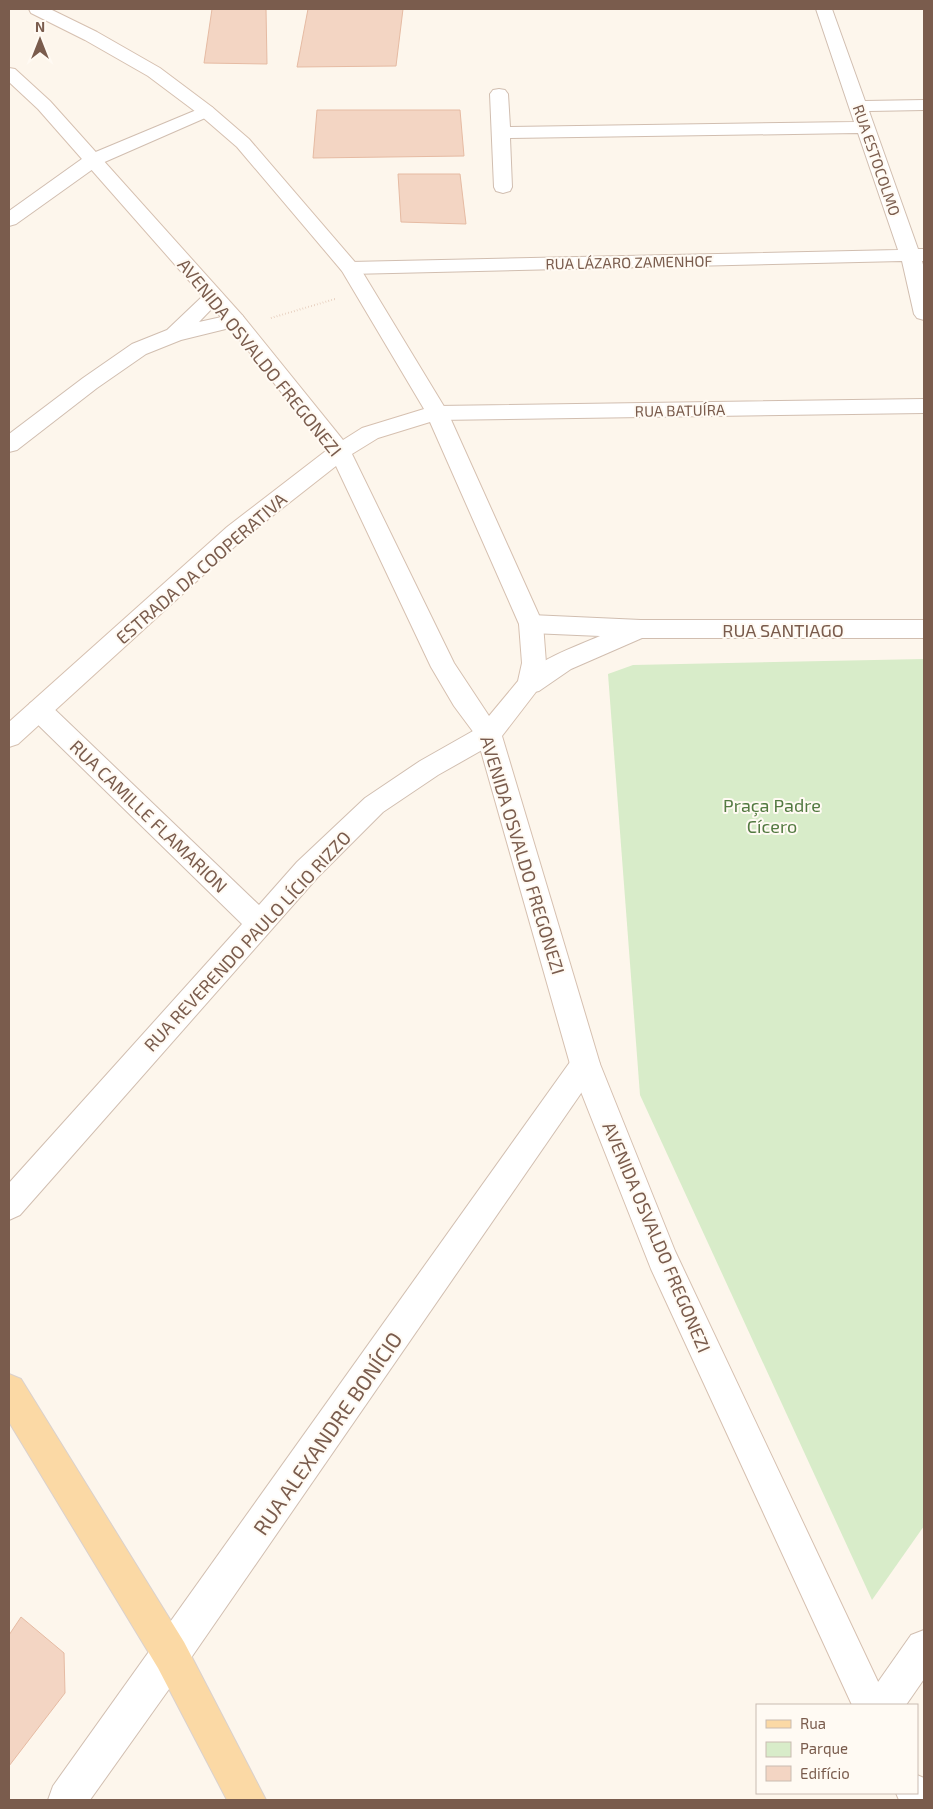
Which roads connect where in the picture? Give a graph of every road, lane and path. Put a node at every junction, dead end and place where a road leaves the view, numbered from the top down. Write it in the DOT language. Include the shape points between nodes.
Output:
graph roads {
  1 [pos="37,9"];
  2 [pos="824,9"];
  3 [pos="9,72"];
  4 [pos="499,94"];
  5 [pos="924,105"];
  6 [pos="858,106"];
  7 [pos="206,111"];
  8 [pos="866,126"];
  9 [pos="502,133"];
  10 [pos="93,160"];
  11 [pos="503,187"];
  12 [pos="9,220"];
  13 [pos="916,255"];
  14 [pos="350,268"];
  15 [pos="214,296"];
  16 [pos="341,297"];
  17 [pos="924,314"];
  18 [pos="235,320"];
  19 [pos="264,321"];
  20 [pos="174,335"];
  21 [pos="924,406"];
  22 [pos="437,414"];
  23 [pos="9,445"];
  24 [pos="340,451"];
  25 [pos="531,624"];
  26 [pos="642,629"];
  27 [pos="924,630"];
  28 [pos="530,684"];
  29 [pos="40,710"];
  30 [pos="489,734"];
  31 [pos="9,737"];
  32 [pos="259,923"];
  33 [pos="586,1064"];
  34 [pos="9,1205"];
  35 [pos="9,1391"];
  36 [pos="924,1648"];
  37 [pos="171,1655"];
  38 [pos="871,1704"];
  39 [pos="885,1704"];
  40 [pos="67,1800"];
  41 [pos="247,1800"];
  1 -- 7 [label="street" via="154,72"];
  2 -- 6 [label="street, RUA ESTOCOLMO"];
  3 -- 10 [label="street, AVENIDA OSVALDO FREGONEZI" via="44,104"];
  4 -- 9 [label="street"];
  5 -- 6 [label="street"];
  6 -- 8 [label="street, RUA ESTOCOLMO"];
  7 -- 10 [label="street"];
  7 -- 14 [label="street" via="243,143"];
  8 -- 9 [label="street"];
  8 -- 13 [label="street, RUA ESTOCOLMO"];
  9 -- 11 [label="street"];
  10 -- 12 [label="street"];
  10 -- 15 [label="street, AVENIDA OSVALDO FREGONEZI"];
  13 -- 14 [label="street, RUA LÁZARO ZAMENHOF"];
  13 -- 17 [label="street, RUA ESTOCOLMO"];
  14 -- 22 [label="street"];
  15 -- 18 [label="street, AVENIDA OSVALDO FREGONEZI"];
  15 -- 20 [label="street"];
  16 -- 19 [label="path"];
  18 -- 20 [label="street"];
  18 -- 24 [label="street, AVENIDA OSVALDO FREGONEZI"];
  20 -- 23 [label="street" via="139,349"];
  21 -- 22 [label="street, RUA BATUÍRA"];
  22 -- 24 [label="street, ESTRADA DA COOPERATIVA" via="370,433"];
  22 -- 25 [label="street"];
  24 -- 29 [label="street, ESTRADA DA COOPERATIVA" via="235,533"];
  24 -- 30 [label="street, AVENIDA OSVALDO FREGONEZI" via="443,667"];
  25 -- 26 [label="street, RUA SANTIAGO"];
  25 -- 28 [label="street" via="534,663"];
  26 -- 27 [label="street, RUA SANTIAGO"];
  26 -- 28 [label="street, RUA SANTIAGO" via="562,662"];
  28 -- 30 [label="street, RUA REVERENDO PAULO LÍCIO RIZZO"];
  29 -- 31 [label="street, ESTRADA DA COOPERATIVA"];
  29 -- 32 [label="street, RUA CAMILLE FLAMARION"];
  30 -- 32 [label="street, RUA REVERENDO PAULO LÍCIO RIZZO" via="429,768 374,805 307,870"];
  30 -- 33 [label="street, AVENIDA OSVALDO FREGONEZI"];
  32 -- 34 [label="street, RUA REVERENDO PAULO LÍCIO RIZZO"];
  33 -- 37 [label="street, RUA ALEXANDRE BONÍCIO"];
  33 -- 38 [label="street, AVENIDA OSVALDO FREGONEZI" via="662,1258"];
  35 -- 37 [label="main road"];
  36 -- 39 [label="street"];
  37 -- 40 [label="street, RUA ALEXANDRE BONÍCIO"];
  37 -- 41 [label="main road"];
}
